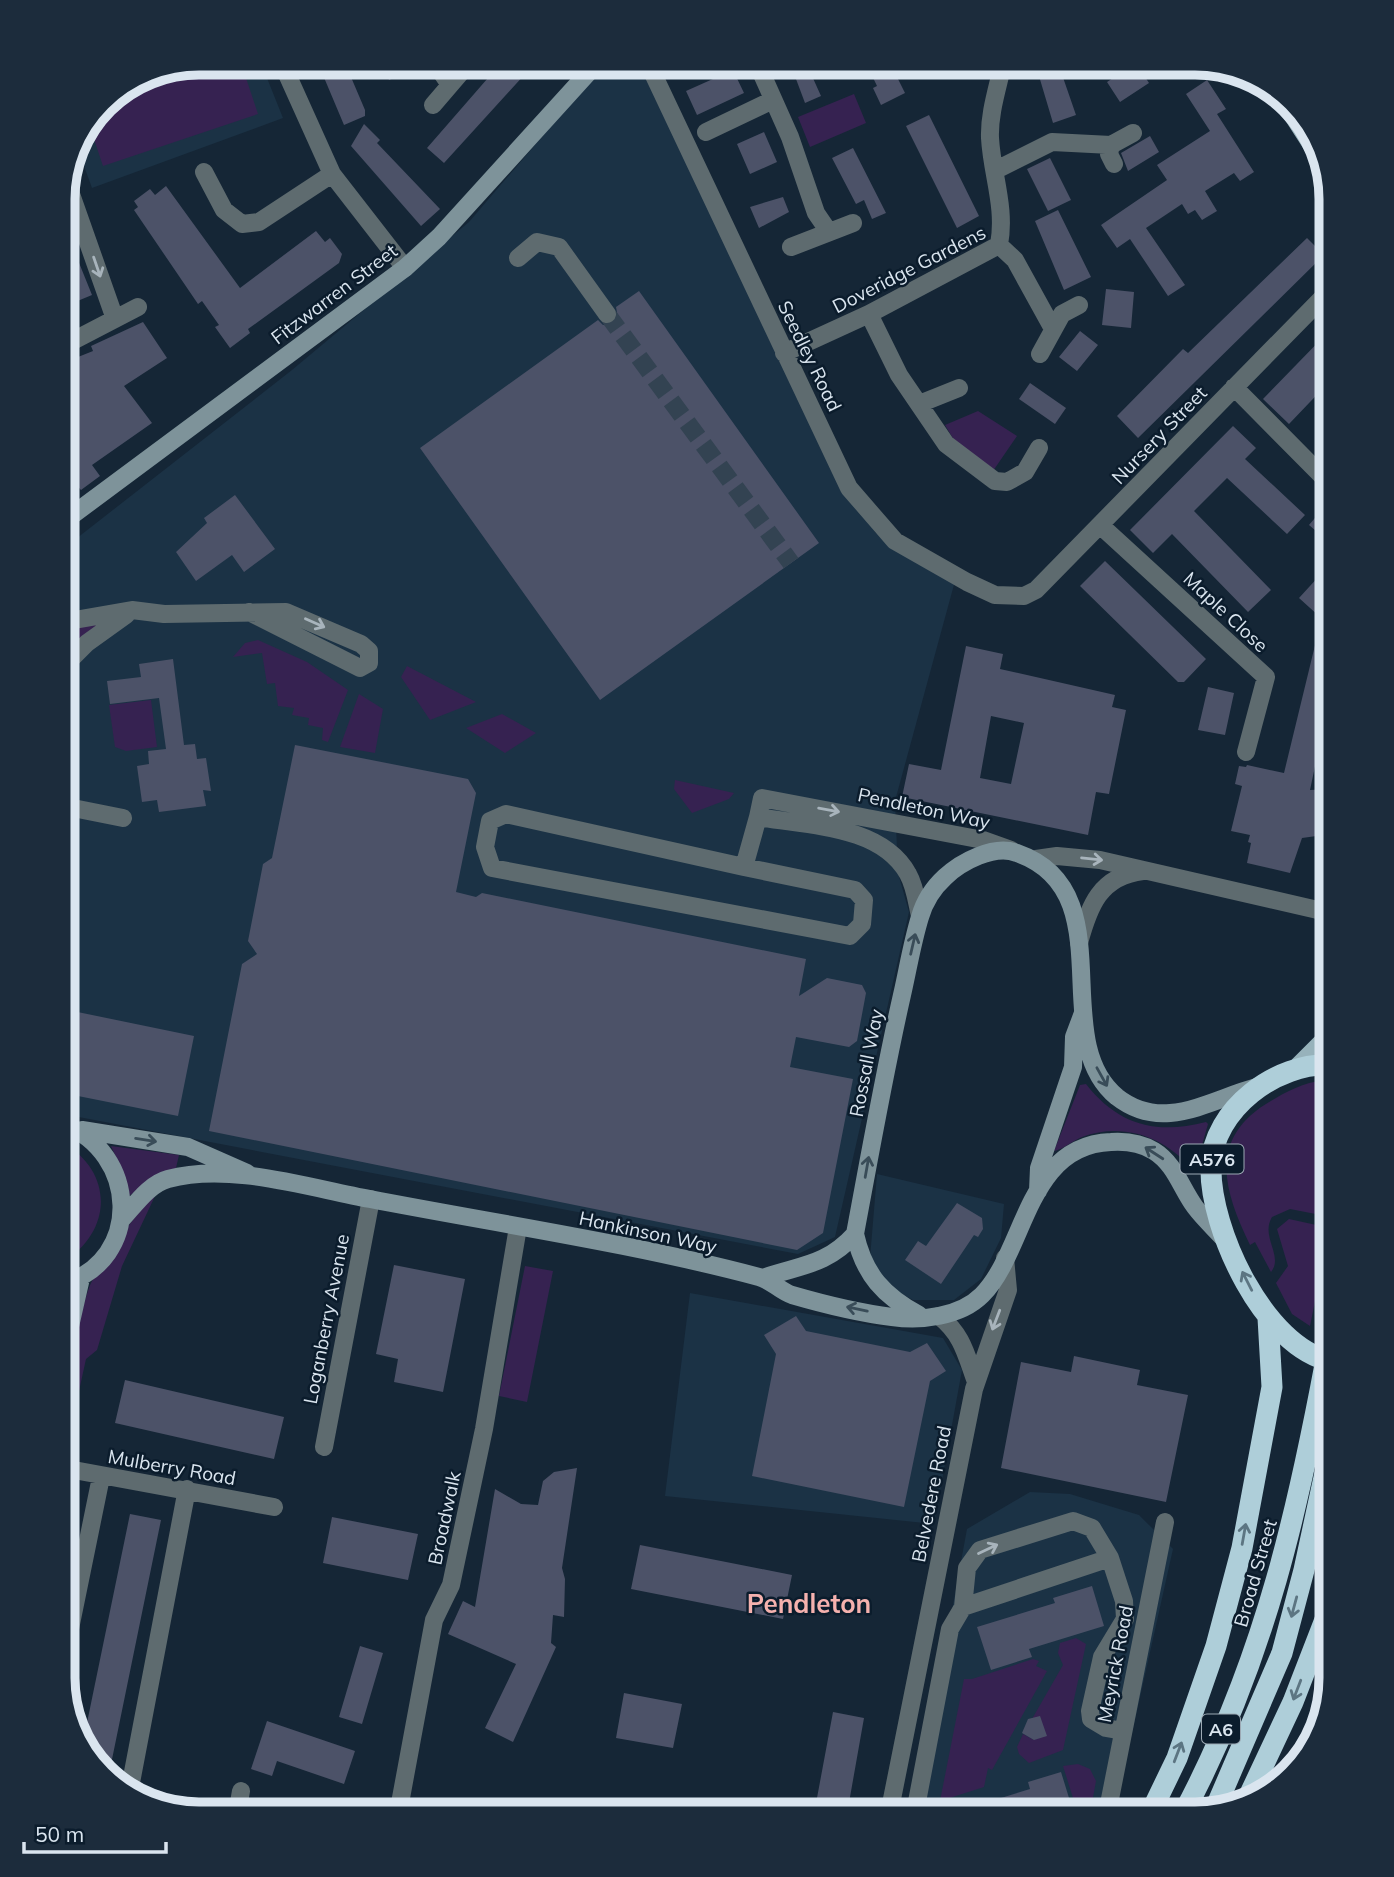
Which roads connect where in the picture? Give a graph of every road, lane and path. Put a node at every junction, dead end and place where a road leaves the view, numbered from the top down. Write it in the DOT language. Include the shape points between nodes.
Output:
graph roads {
  1 [pos="288,76"];
  2 [pos="444,76"];
  3 [pos="457,76"];
  4 [pos="585,76"];
  5 [pos="654,76"];
  6 [pos="763,76"];
  7 [pos="1000,76"];
  8 [pos="450,85"];
  9 [pos="773,100"];
  10 [pos="433,105"];
  11 [pos="706,132"];
  12 [pos="1133,133"];
  13 [pos="1111,145"];
  14 [pos="1114,164"];
  15 [pos="996,170"];
  16 [pos="204,172"];
  17 [pos="332,174"];
  18 [pos="76,208"];
  19 [pos="853,223"];
  20 [pos="829,232"];
  21 [pos="999,245"];
  22 [pos="792,247"];
  23 [pos="518,258"];
  24 [pos="405,268"];
  25 [pos="1319,301"];
  26 [pos="1079,304"];
  27 [pos="138,307"];
  28 [pos="607,314"];
  29 [pos="869,314"];
  30 [pos="115,319"];
  31 [pos="1053,329"];
  32 [pos="76,339"];
  33 [pos="784,353"];
  34 [pos="1040,354"];
  35 [pos="1234,387"];
  36 [pos="959,388"];
  37 [pos="919,404"];
  38 [pos="1038,448"];
  39 [pos="1319,473"];
  40 [pos="76,513"];
  41 [pos="1100,525"];
  42 [pos="1009,597"];
  43 [pos="132,610"];
  44 [pos="249,612"];
  45 [pos="76,620"];
  46 [pos="76,654"];
  47 [pos="1247,752"];
  48 [pos="76,809"];
  49 [pos="758,817"];
  50 [pos="122,818"];
  51 [pos="1011,850"];
  52 [pos="1036,859"];
  53 [pos="744,867"];
  54 [pos="1146,871"];
  55 [pos="1319,910"];
  56 [pos="920,916"];
  57 [pos="1079,943"];
  58 [pos="1083,1012"];
  59 [pos="1319,1046"];
  60 [pos="1319,1067"];
  61 [pos="1294,1070"];
  62 [pos="1257,1087"];
  63 [pos="75,1128"];
  64 [pos="75,1130"];
  65 [pos="254,1176"];
  66 [pos="1038,1191"];
  67 [pos="371,1199"];
  68 [pos="121,1220"];
  69 [pos="518,1227"];
  70 [pos="855,1234"];
  71 [pos="1228,1242"];
  72 [pos="1005,1258"];
  73 [pos="81,1278"];
  74 [pos="763,1278"];
  75 [pos="75,1280"];
  76 [pos="75,1303"];
  77 [pos="932,1317"];
  78 [pos="1268,1318"];
  79 [pos="1319,1357"];
  80 [pos="976,1382"];
  81 [pos="1319,1396"];
  82 [pos="324,1447"];
  83 [pos="75,1471"];
  84 [pos="101,1477"];
  85 [pos="187,1489"];
  86 [pos="1319,1501"];
  87 [pos="274,1507"];
  88 [pos="1166,1522"];
  89 [pos="1110,1558"];
  90 [pos="75,1603"];
  91 [pos="963,1606"];
  92 [pos="1319,1635"];
  93 [pos="1123,1731"];
  94 [pos="131,1781"];
  95 [pos="1253,1787"];
  96 [pos="242,1791"];
  97 [pos="1219,1799"];
  98 [pos="240,1801"];
  99 [pos="400,1801"];
  100 [pos="891,1802"];
  101 [pos="917,1802"];
  102 [pos="1109,1802"];
  103 [pos="1156,1802"];
  104 [pos="1188,1802"];
  1 -- 17 [label="street"];
  2 -- 8 [label="street"];
  3 -- 8 [label="street"];
  4 -- 24 [label="street, Fitzwarren Street" via="439,237"];
  5 -- 33 [label="street, Seedley Road"];
  6 -- 9 [label="street"];
  7 -- 15 [label="street" via="990,121"];
  8 -- 10 [label="street"];
  9 -- 11 [label="street"];
  9 -- 20 [label="street" via="816,213"];
  12 -- 13 [label="street"];
  13 -- 14 [label="street"];
  13 -- 15 [label="street" via="1052,142"];
  15 -- 21 [label="street" via="1003,214"];
  16 -- 17 [label="street" via="224,210 242,224 259,222"];
  17 -- 24 [label="street"];
  18 -- 30 [label="street, one-way"];
  19 -- 20 [label="street"];
  20 -- 22 [label="street"];
  21 -- 29 [label="street, Doveridge Gardens"];
  21 -- 31 [label="street, Doveridge Gardens" via="1015,260"];
  23 -- 28 [label="street" via="537,242 559,247"];
  24 -- 40 [label="street, Fitzwarren Street"];
  25 -- 35 [label="street, Nursery Street"];
  26 -- 31 [label="street" via="1062,314"];
  27 -- 30 [label="street"];
  29 -- 33 [label="street, Doveridge Gardens"];
  29 -- 37 [label="street"];
  30 -- 32 [label="street"];
  31 -- 34 [label="street"];
  33 -- 42 [label="street, Seedley Road" via="849,488 880,526 895,541 967,582"];
  35 -- 39 [label="street"];
  35 -- 41 [label="street, Nursery Street"];
  36 -- 37 [label="street"];
  37 -- 38 [label="street" via="946,444 995,481 1017,479"];
  41 -- 42 [label="street, Nursery Street" via="1036,590"];
  41 -- 47 [label="street, Maple Close" via="1266,677"];
  43 -- 44 [label="street"];
  43 -- 45 [label="street"];
  43 -- 46 [label="street"];
  44 -- 44 [label="street, one-way" via="298,615 361,644 369,651 369,663 353,667"];
  48 -- 50 [label="street"];
  49 -- 51 [label="street, Pendleton Way, one-way" via="762,798 983,839"];
  49 -- 53 [label="street"];
  49 -- 56 [label="street" via="852,834 886,847 910,876"];
  51 -- 52 [label="street, Pendleton Way"];
  51 -- 56 [label="street, Rossall Way" via="976,858 949,873 937,884"];
  52 -- 54 [label="street, one-way" via="1100,860"];
  52 -- 57 [label="street, Pendleton Way" via="1062,885"];
  53 -- 53 [label="street" via="855,890 864,900 862,923 850,936 492,868 485,847 489,821 506,814"];
  54 -- 55 [label="street"];
  54 -- 57 [label="street" via="1115,878 1096,895"];
  70 -- 56 [label="street, Rossall Way, one-way" via="887,1059"];
  57 -- 58 [label="street, Pendleton Way"];
  58 -- 62 [label="street, one-way" via="1100,1077 1118,1097 1139,1110 1176,1114"];
  58 -- 66 [label="street" via="1074,1037 1073,1067 1039,1168"];
  59 -- 61 [label="main road, A576"];
  60 -- 61 [label="highway, A576"];
  61 -- 62 [label="highway, A576"];
  62 -- 71 [label="highway, A576" via="1221,1130 1211,1165"];
  63 -- 65 [label="street, Hankinson Way, one-way" via="188,1147"];
  64 -- 68 [label="street" via="99,1145 114,1167 121,1191"];
  65 -- 67 [label="street, Hankinson Way"];
  65 -- 68 [label="street, Hankinson Way" via="166,1179 154,1185"];
  71 -- 66 [label="street, one-way" via="1195,1207 1170,1165 1156,1152 1133,1143 1088,1145 1057,1166"];
  66 -- 72 [label="street, Belvedere Road"];
  67 -- 69 [label="street, Hankinson Way"];
  67 -- 82 [label="street, Loganberry Avenue"];
  68 -- 73 [label="street" via="107,1253"];
  69 -- 74 [label="street, Hankinson Way"];
  69 -- 99 [label="street, Broadwalk" via="481,1442 451,1585 434,1620"];
  70 -- 74 [label="street" via="835,1254 810,1266"];
  70 -- 77 [label="street" via="863,1263 883,1292"];
  78 -- 71 [label="highway, A576, one-way"];
  72 -- 77 [label="street, Hankinson Way" via="980,1297"];
  72 -- 80 [label="street, Belvedere Road, one-way" via="1008,1290"];
  73 -- 75 [label="street"];
  73 -- 76 [label="street"];
  77 -- 74 [label="street, Hankinson Way, one-way" via="892,1317 789,1294"];
  77 -- 80 [label="street" via="954,1328"];
  78 -- 79 [label="highway, A576" via="1280,1333"];
  103 -- 78 [label="highway, one-way" via="1177,1758 1216,1646 1242,1548 1272,1387"];
  80 -- 100 [label="street, Belvedere Road"];
  81 -- 104 [label="highway, Broad Street / A6" via="1280,1576 1258,1644"];
  83 -- 84 [label="street, Mulberry Road"];
  84 -- 85 [label="street, Mulberry Road"];
  84 -- 90 [label="street"];
  85 -- 87 [label="street, Mulberry Road"];
  85 -- 94 [label="street"];
  86 -- 97 [label="highway, A6, one-way" via="1282,1653"];
  88 -- 93 [label="street, Meyrick Road"];
  89 -- 91 [label="street"];
  91 -- 89 [label="street, one-way" via="967,1569 980,1550 1073,1521 1093,1528"];
  89 -- 93 [label="street" via="1125,1619 1102,1657 1090,1711 1097,1724"];
  91 -- 101 [label="street" via="950,1629"];
  92 -- 95 [label="highway, one-way"];
  93 -- 102 [label="street, Meyrick Road"];
  96 -- 98 [label="street"];
}
